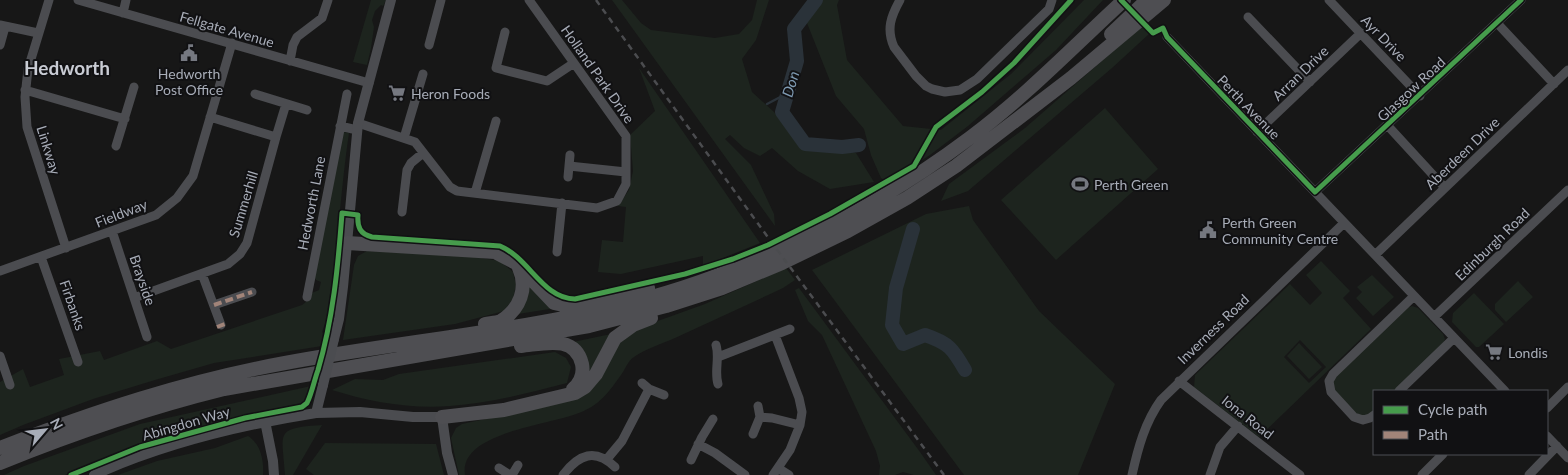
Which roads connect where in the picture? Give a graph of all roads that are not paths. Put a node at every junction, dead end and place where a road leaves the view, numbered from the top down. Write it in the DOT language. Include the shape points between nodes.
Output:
graph roads {
  1 [pos="48,0"];
  2 [pos="78,0"];
  3 [pos="126,0"];
  4 [pos="328,0"];
  5 [pos="391,0"];
  6 [pos="441,0"];
  7 [pos="529,0"];
  8 [pos="900,0"];
  9 [pos="1052,0"];
  10 [pos="1111,0"];
  11 [pos="1124,0"];
  12 [pos="1147,0"];
  13 [pos="1164,0"];
  14 [pos="1329,0"];
  15 [pos="1521,0"];
  16 [pos="122,13"];
  17 [pos="1248,16"];
  18 [pos="1497,23"];
  19 [pos="2,26"];
  20 [pos="505,32"];
  21 [pos="38,33"];
  22 [pos="1361,33"];
  23 [pos="1167,37"];
  24 [pos="232,44"];
  25 [pos="0,45"];
  26 [pos="429,45"];
  27 [pos="290,61"];
  28 [pos="574,63"];
  29 [pos="1568,70"];
  30 [pos="423,74"];
  31 [pos="1310,82"];
  32 [pos="369,83"];
  33 [pos="1554,84"];
  34 [pos="134,87"];
  35 [pos="1031,87"];
  36 [pos="26,90"];
  37 [pos="255,94"];
  38 [pos="347,94"];
  39 [pos="1420,96"];
  40 [pos="286,104"];
  41 [pos="307,110"];
  42 [pos="1024,113"];
  43 [pos="210,117"];
  44 [pos="125,119"];
  45 [pos="496,121"];
  46 [pos="340,126"];
  47 [pos="357,126"];
  48 [pos="1388,126"];
  49 [pos="1257,132"];
  50 [pos="276,137"];
  51 [pos="404,138"];
  52 [pos="117,146"];
  53 [pos="423,153"];
  54 [pos="570,155"];
  55 [pos="569,166"];
  56 [pos="626,172"];
  57 [pos="568,177"];
  58 [pos="1445,188"];
  59 [pos="1568,190"];
  60 [pos="1315,192"];
  61 [pos="475,193"];
  62 [pos="404,202"];
  63 [pos="414,202"];
  64 [pos="562,203"];
  65 [pos="402,212"];
  66 [pos="1344,223"];
  67 [pos="112,231"];
  68 [pos="346,243"];
  69 [pos="66,248"];
  70 [pos="557,252"];
  71 [pos="1375,255"];
  72 [pos="42,257"];
  73 [pos="516,263"];
  74 [pos="0,270"];
  75 [pos="202,274"];
  76 [pos="718,283"];
  77 [pos="252,292"];
  78 [pos="1414,296"];
  79 [pos="307,297"];
  80 [pos="134,298"];
  81 [pos="214,305"];
  82 [pos="1434,317"];
  83 [pos="221,325"];
  84 [pos="790,329"];
  85 [pos="775,335"];
  86 [pos="147,338"];
  87 [pos="1454,338"];
  88 [pos="716,345"];
  89 [pos="382,347"];
  90 [pos="456,348"];
  91 [pos="0,356"];
  92 [pos="718,357"];
  93 [pos="79,362"];
  94 [pos="1179,380"];
  95 [pos="718,384"];
  96 [pos="10,385"];
  97 [pos="1568,388"];
  98 [pos="1400,390"];
  99 [pos="1504,390"];
  100 [pos="664,395"];
  101 [pos="565,396"];
  102 [pos="758,406"];
  103 [pos="1548,407"];
  104 [pos="316,413"];
  105 [pos="1373,415"];
  106 [pos="442,417"];
  107 [pos="760,417"];
  108 [pos="713,420"];
  109 [pos="265,421"];
  110 [pos="800,425"];
  111 [pos="1238,426"];
  112 [pos="753,434"];
  113 [pos="1548,437"];
  114 [pos="698,444"];
  115 [pos="1557,446"];
  116 [pos="0,448"];
  117 [pos="1443,455"];
  118 [pos="1568,458"];
  119 [pos="607,460"];
  120 [pos="691,460"];
  121 [pos="0,463"];
  122 [pos="518,465"];
  123 [pos="616,467"];
  124 [pos="499,468"];
  125 [pos="776,472"];
  126 [pos="94,475"];
  127 [pos="274,475"];
  128 [pos="453,475"];
  129 [pos="511,475"];
  130 [pos="563,475"];
  131 [pos="745,475"];
  132 [pos="789,475"];
  133 [pos="1132,475"];
  134 [pos="1210,475"];
  135 [pos="1300,475"];
  136 [pos="1422,475"];
  137 [pos="1529,475"];
  1 -- 21 [label="street, Linkway"];
  2 -- 16 [label="street, Fellgate Avenue"];
  3 -- 16 [label="street"];
  4 -- 27 [label="street" via="322,18 297,37"];
  5 -- 32 [label="street"];
  6 -- 26 [label="street"];
  7 -- 28 [label="street, Holland Park Drive"];
  8 -- 9 [label="street" via="890,18 891,40 920,82 946,92 971,84 1048,9"];
  10 -- 35 [label="highway"];
  11 -- 35 [label="highway"];
  12 -- 42 [label="highway"];
  13 -- 42 [label="highway"];
  14 -- 22 [label="street, Ayr Drive"];
  15 -- 18 [label="street, Glasgow Road"];
  16 -- 24 [label="street, Fellgate Avenue"];
  17 -- 31 [label="street"];
  18 -- 33 [label="street"];
  18 -- 39 [label="street, Glasgow Road"];
  19 -- 21 [label="street"];
  19 -- 25 [label="street"];
  20 -- 28 [label="street" via="496,68 546,80"];
  21 -- 36 [label="street, Linkway"];
  22 -- 31 [label="street, Arran Drive"];
  22 -- 39 [label="street, Ayr Drive"];
  23 -- 49 [label="street, Perth Avenue"];
  24 -- 27 [label="street, Fellgate Avenue"];
  24 -- 43 [label="street, Fieldway"];
  27 -- 32 [label="street, Fellgate Avenue"];
  28 -- 56 [label="street, Holland Park Drive" via="626,136"];
  29 -- 33 [label="street, Aberdeen Drive"];
  30 -- 51 [label="street"];
  31 -- 49 [label="street, Arran Drive"];
  32 -- 47 [label="street"];
  33 -- 58 [label="street, Aberdeen Drive"];
  34 -- 44 [label="street"];
  35 -- 76 [label="highway" via="974,135 918,174"];
  36 -- 44 [label="street"];
  36 -- 69 [label="street, Linkway" via="26,127"];
  37 -- 40 [label="street"];
  38 -- 46 [label="street, Hedworth Lane"];
  39 -- 48 [label="street, Glasgow Road"];
  40 -- 41 [label="street"];
  40 -- 50 [label="street, Summerhill"];
  42 -- 76 [label="highway" via="956,166 848,231 782,263"];
  43 -- 50 [label="street"];
  43 -- 67 [label="street, Fieldway" via="193,176 177,198 156,215"];
  44 -- 52 [label="street"];
  45 -- 61 [label="street"];
  46 -- 47 [label="street"];
  46 -- 79 [label="street, Hedworth Lane" via="313,286"];
  47 -- 51 [label="street, Holland Park Drive"];
  47 -- 68 [label="street"];
  48 -- 58 [label="street"];
  48 -- 60 [label="street, Glasgow Road"];
  49 -- 60 [label="street, Perth Avenue"];
  50 -- 75 [label="street, Summerhill" via="247,243 228,264"];
  51 -- 53 [label="street, Holland Park Drive" via="415,142"];
  53 -- 61 [label="street, Holland Park Drive" via="450,186 457,191"];
  53 -- 62 [label="street" via="408,170"];
  54 -- 55 [label="street"];
  55 -- 56 [label="street"];
  55 -- 57 [label="street"];
  56 -- 64 [label="street, Holland Park Drive" via="626,184 617,201 597,208"];
  58 -- 71 [label="street, Aberdeen Drive"];
  59 -- 82 [label="street, Edinburgh Road"];
  60 -- 66 [label="street, Perth Avenue"];
  61 -- 64 [label="street, Holland Park Drive"];
  62 -- 63 [label="street"];
  62 -- 65 [label="street"];
  64 -- 70 [label="street"];
  66 -- 71 [label="street, Perth Avenue"];
  66 -- 94 [label="street, Inverness Road"];
  67 -- 69 [label="street, Fieldway"];
  67 -- 80 [label="street, Brayside"];
  68 -- 73 [label="highway" via="495,252"];
  68 -- 104 [label="street, bridge" via="341,303"];
  69 -- 72 [label="street, Fieldway"];
  71 -- 78 [label="street, Perth Avenue"];
  72 -- 74 [label="street, Fieldway"];
  72 -- 93 [label="street, Firbanks"];
  73 -- 76 [label="highway" via="554,303 572,306 682,280"];
  73 -- 89 [label="highway" via="524,287 516,308 500,322"];
  75 -- 80 [label="street, Summerhill"];
  75 -- 81 [label="street"];
  76 -- 89 [label="highway" via="513,328"];
  76 -- 90 [label="highway" via="617,320"];
  76 -- 101 [label="highway" via="707,300 644,320 624,331 615,338 596,374 585,387"];
  77 -- 81 [label="street"];
  78 -- 82 [label="street, Perth Avenue"];
  78 -- 105 [label="street" via="1333,374 1329,382 1331,392 1354,417 1363,420"];
  80 -- 86 [label="street, Brayside"];
  81 -- 83 [label="street"];
  82 -- 87 [label="street, Perth Avenue"];
  84 -- 85 [label="street"];
  85 -- 92 [label="street"];
  85 -- 110 [label="street" via="799,398"];
  87 -- 98 [label="street"];
  87 -- 99 [label="street, Perth Avenue"];
  88 -- 92 [label="street"];
  89 -- 116 [label="highway" via="284,363 146,396"];
  90 -- 101 [label="highway" via="476,352 563,343 579,355 583,373 576,387"];
  90 -- 121 [label="highway" via="224,389 68,436"];
  91 -- 96 [label="street"];
  92 -- 95 [label="street" via="715,372"];
  94 -- 111 [label="street, Iona Road"];
  94 -- 133 [label="street, Inverness Road" via="1152,412"];
  97 -- 103 [label="street"];
  100 -- 119 [label="street" via="646,386 622,440"];
  101 -- 106 [label="highway" via="504,410"];
  102 -- 107 [label="street"];
  104 -- 106 [label="street, Abingdon Way"];
  104 -- 109 [label="street, Abingdon Way"];
  106 -- 128 [label="street"];
  107 -- 110 [label="street"];
  107 -- 112 [label="street"];
  108 -- 114 [label="street"];
  109 -- 126 [label="street, Abingdon Way" via="183,442"];
  109 -- 127 [label="street"];
  110 -- 125 [label="street"];
  111 -- 134 [label="street" via="1220,447"];
  111 -- 135 [label="street, Iona Road"];
  113 -- 115 [label="street"];
  114 -- 120 [label="street"];
  114 -- 131 [label="street"];
  115 -- 118 [label="street"];
  115 -- 137 [label="street"];
  117 -- 136 [label="street"];
  119 -- 123 [label="street"];
  119 -- 130 [label="street" via="596,455 582,457"];
  122 -- 129 [label="street"];
  124 -- 129 [label="street"];
  125 -- 132 [label="street"];
}
